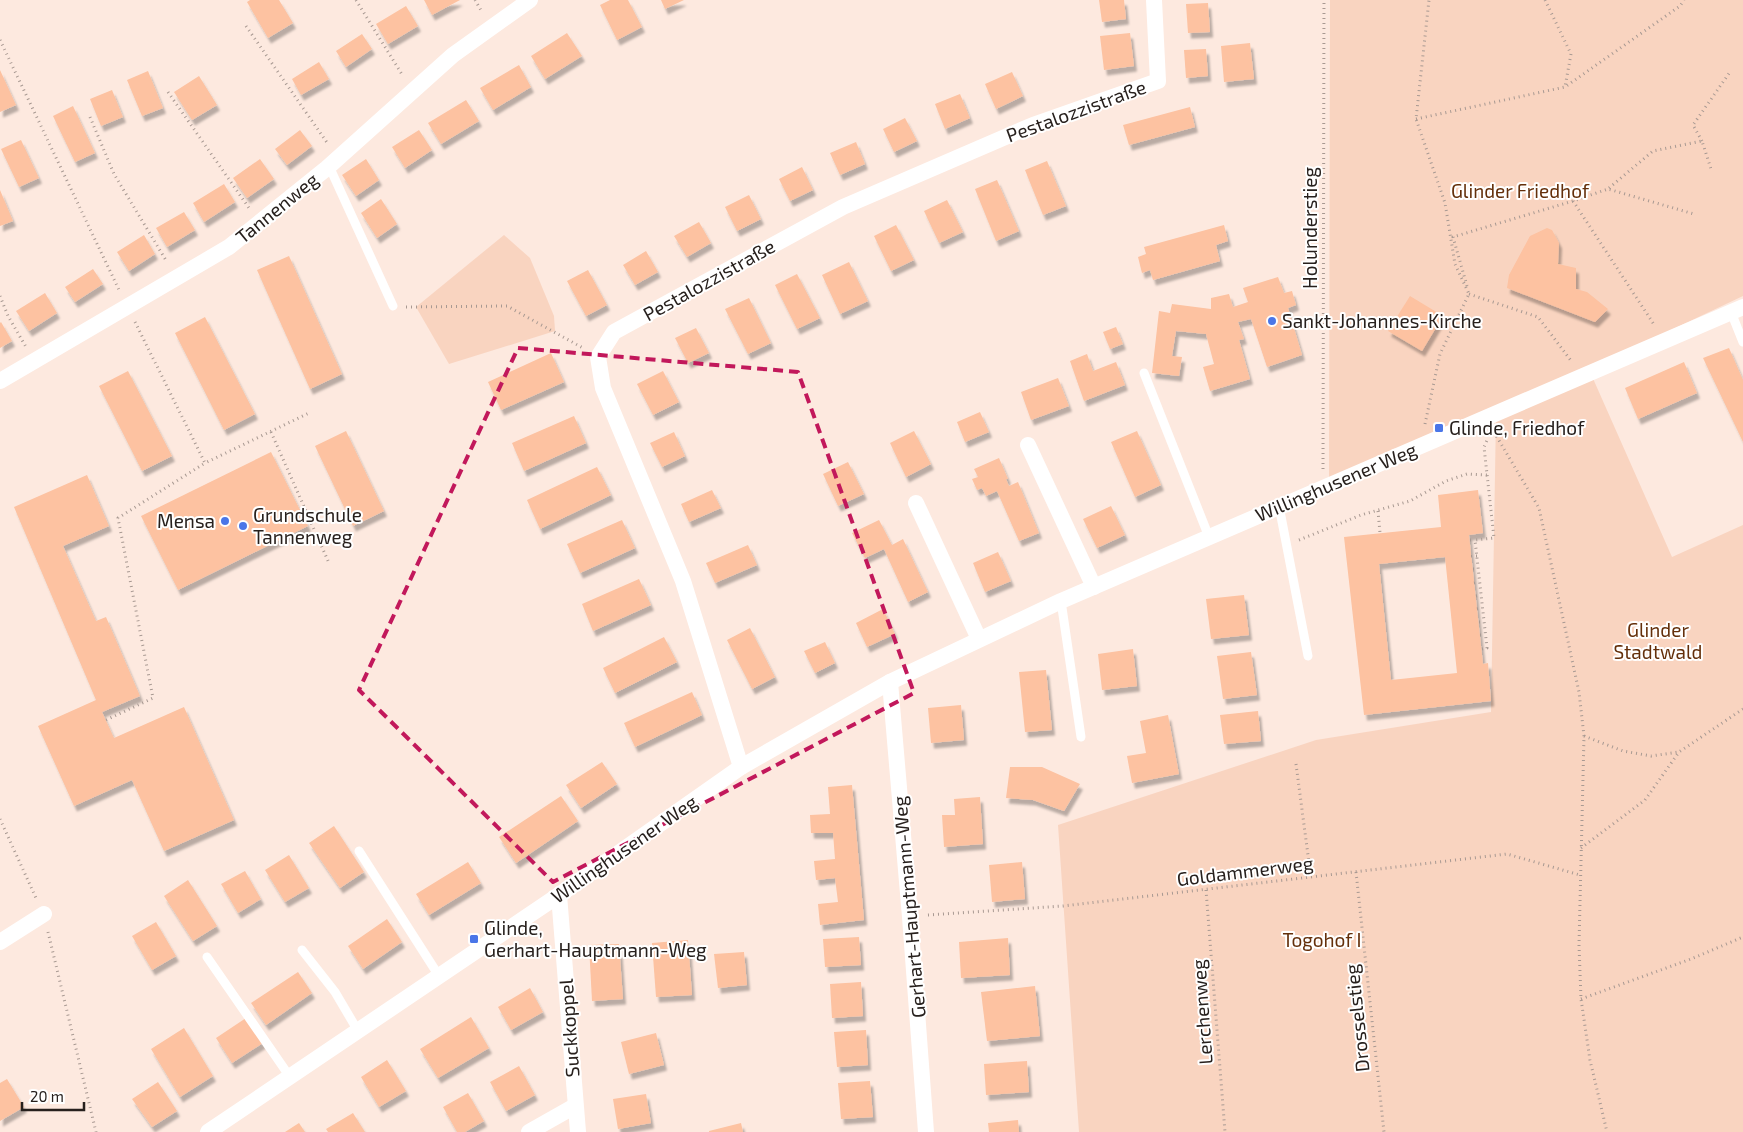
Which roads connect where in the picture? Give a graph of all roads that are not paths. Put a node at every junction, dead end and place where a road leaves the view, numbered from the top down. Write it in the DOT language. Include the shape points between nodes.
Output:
graph roads {
  1 [pos="530,0"];
  2 [pos="1154,0"];
  3 [pos="333,162"];
  4 [pos="393,306"];
  5 [pos="1737,310"];
  6 [pos="1743,342"];
  7 [pos="1144,373"];
  8 [pos="0,381"];
  9 [pos="1028,445"];
  10 [pos="916,502"];
  11 [pos="1279,506"];
  12 [pos="1209,536"];
  13 [pos="1094,587"];
  14 [pos="1061,601"];
  15 [pos="980,639"];
  16 [pos="1308,656"];
  17 [pos="890,682"];
  18 [pos="1081,737"];
  19 [pos="741,767"];
  20 [pos="360,851"];
  21 [pos="559,895"];
  22 [pos="44,914"];
  23 [pos="0,942"];
  24 [pos="302,950"];
  25 [pos="207,958"];
  26 [pos="440,976"];
  27 [pos="358,1030"];
  28 [pos="290,1077"];
  29 [pos="575,1106"];
  30 [pos="208,1132"];
  31 [pos="529,1132"];
  32 [pos="578,1132"];
  33 [pos="926,1132"];
  1 -- 3 [label="street, Tannenweg" via="453,55"];
  2 -- 19 [label="street, Pestalozzistraße" via="1158,81 1033,125 843,207 614,332 598,357 603,388 683,581"];
  3 -- 4 [label="lane"];
  3 -- 8 [label="street, Tannenweg" via="229,247"];
  5 -- 6 [label="lane"];
  5 -- 11 [label="street, Willinghusener Weg"];
  7 -- 12 [label="lane"];
  9 -- 13 [label="street"];
  10 -- 15 [label="street"];
  11 -- 12 [label="street, Willinghusener Weg"];
  11 -- 16 [label="lane"];
  12 -- 13 [label="street, Willinghusener Weg"];
  13 -- 14 [label="street, Willinghusener Weg"];
  14 -- 15 [label="street, Willinghusener Weg"];
  14 -- 18 [label="lane"];
  15 -- 17 [label="street, Willinghusener Weg"];
  17 -- 19 [label="street, Willinghusener Weg"];
  17 -- 33 [label="street, Gerhart-Hauptmann-Weg"];
  19 -- 21 [label="street, Willinghusener Weg"];
  20 -- 26 [label="lane"];
  21 -- 26 [label="street, Willinghusener Weg"];
  21 -- 29 [label="street, Suckkoppel"];
  22 -- 23 [label="street"];
  24 -- 27 [label="lane" via="335,992"];
  25 -- 28 [label="lane"];
  26 -- 27 [label="street, Willinghusener Weg"];
  27 -- 28 [label="street, Willinghusener Weg"];
  28 -- 30 [label="street, Willinghusener Weg"];
  29 -- 31 [label="street"];
  29 -- 32 [label="street, Suckkoppel"];
}
